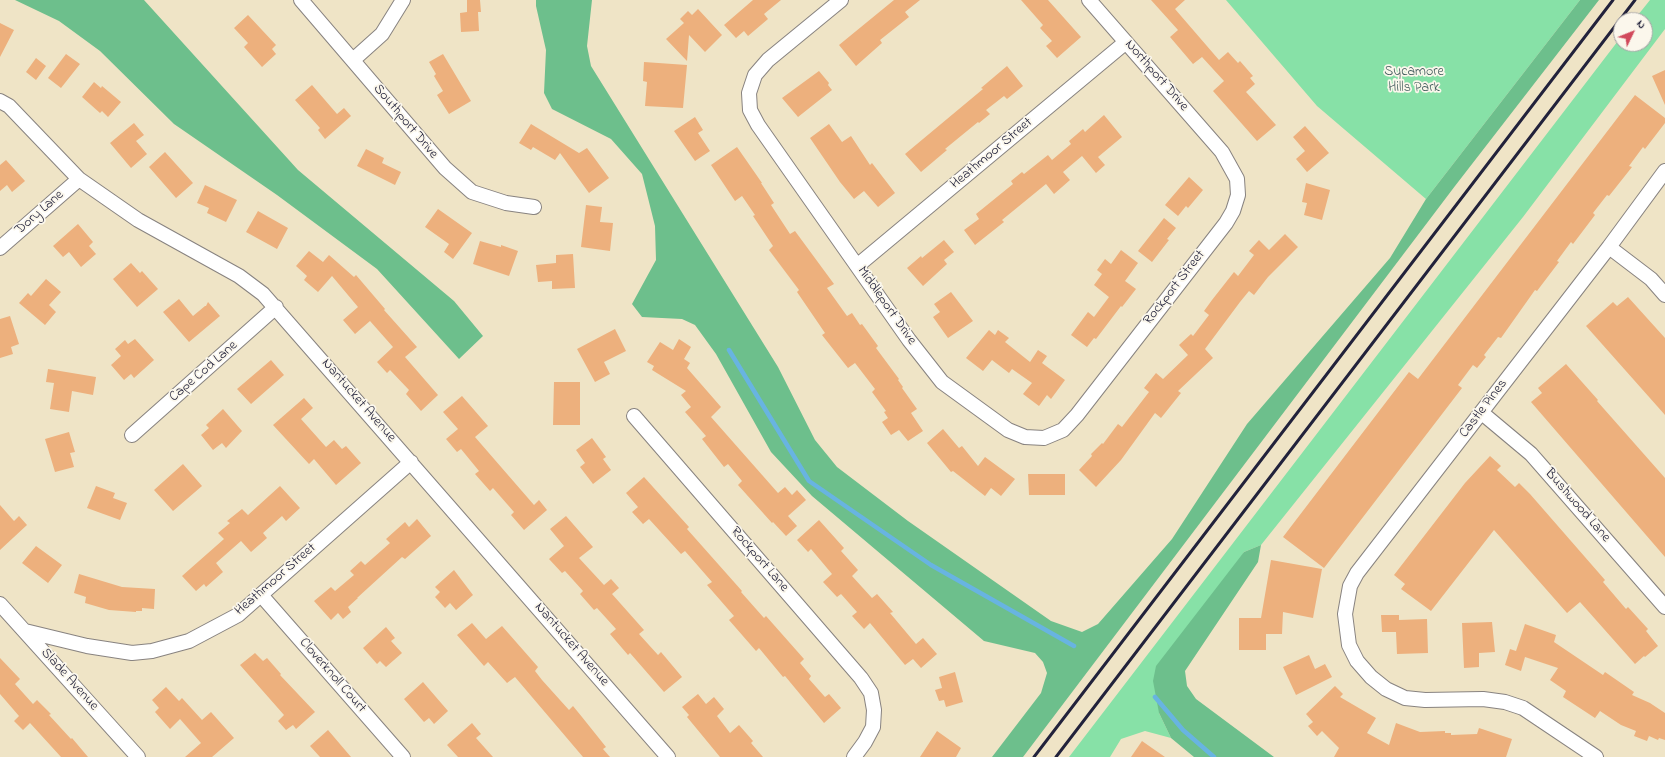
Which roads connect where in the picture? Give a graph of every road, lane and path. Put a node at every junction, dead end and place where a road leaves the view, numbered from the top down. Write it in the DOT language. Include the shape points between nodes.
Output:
graph roads {
  1 [pos="301,0"];
  2 [pos="403,0"];
  3 [pos="841,0"];
  4 [pos="1089,0"];
  5 [pos="1126,42"];
  6 [pos="353,60"];
  7 [pos="0,101"];
  8 [pos="1222,152"];
  9 [pos="1665,171"];
  10 [pos="79,179"];
  11 [pos="534,207"];
  12 [pos="1609,247"];
  13 [pos="0,248"];
  14 [pos="857,266"];
  15 [pos="1665,295"];
  16 [pos="276,307"];
  17 [pos="1482,413"];
  18 [pos="1077,415"];
  19 [pos="634,416"];
  20 [pos="132,435"];
  21 [pos="411,462"];
  22 [pos="262,595"];
  23 [pos="0,604"];
  24 [pos="1665,607"];
  25 [pos="25,631"];
  26 [pos="138,757"];
  27 [pos="403,757"];
  28 [pos="668,757"];
  29 [pos="854,757"];
  30 [pos="1596,757"];
  1 -- 6 [label="street, Southport Drive"];
  2 -- 6 [label="street" via="382,34"];
  3 -- 14 [label="street, Middleport Drive" via="768,60 756,75 749,93 750,110"];
  4 -- 5 [label="street, Northport Drive"];
  5 -- 8 [label="street, Northport Drive"];
  5 -- 14 [label="street, Heathmoor Street"];
  6 -- 11 [label="street, Southport Drive" via="445,168 472,192 506,203"];
  7 -- 10 [label="street, Nantucket Avenue" via="9,106"];
  8 -- 18 [label="street, Rockport Street" via="1237,180 1238,196 1233,211"];
  9 -- 12 [label="street, Castle Pines"];
  10 -- 13 [label="street, Dory Lane"];
  10 -- 16 [label="street, Nantucket Avenue" via="138,220 239,276"];
  12 -- 15 [label="street" via="1651,279"];
  12 -- 17 [label="street, Castle Pines"];
  14 -- 18 [label="street, Middleport Drive" via="942,382 1008,430 1026,437 1044,438 1063,430"];
  16 -- 20 [label="street, Cape Cod Lane"];
  16 -- 21 [label="street, Nantucket Avenue"];
  17 -- 24 [label="street, Bushwood Lane" via="1531,454"];
  17 -- 30 [label="street, Castle Pines" via="1357,573 1350,586 1345,614 1349,645 1357,661 1372,677 1386,689 1405,698 1483,698 1505,702 1523,708"];
  19 -- 29 [label="street, Rockport Lane" via="861,678 870,693 874,710 873,727"];
  21 -- 22 [label="street, Heathmoor Street"];
  21 -- 28 [label="street, Nantucket Avenue"];
  22 -- 25 [label="street, Heathmoor Street" via="238,615 206,633 189,641 152,651 132,653 87,646"];
  22 -- 27 [label="street, Cloverknoll Court"];
  23 -- 25 [label="street, Slade Avenue"];
  25 -- 26 [label="street, Slade Avenue"];
}
